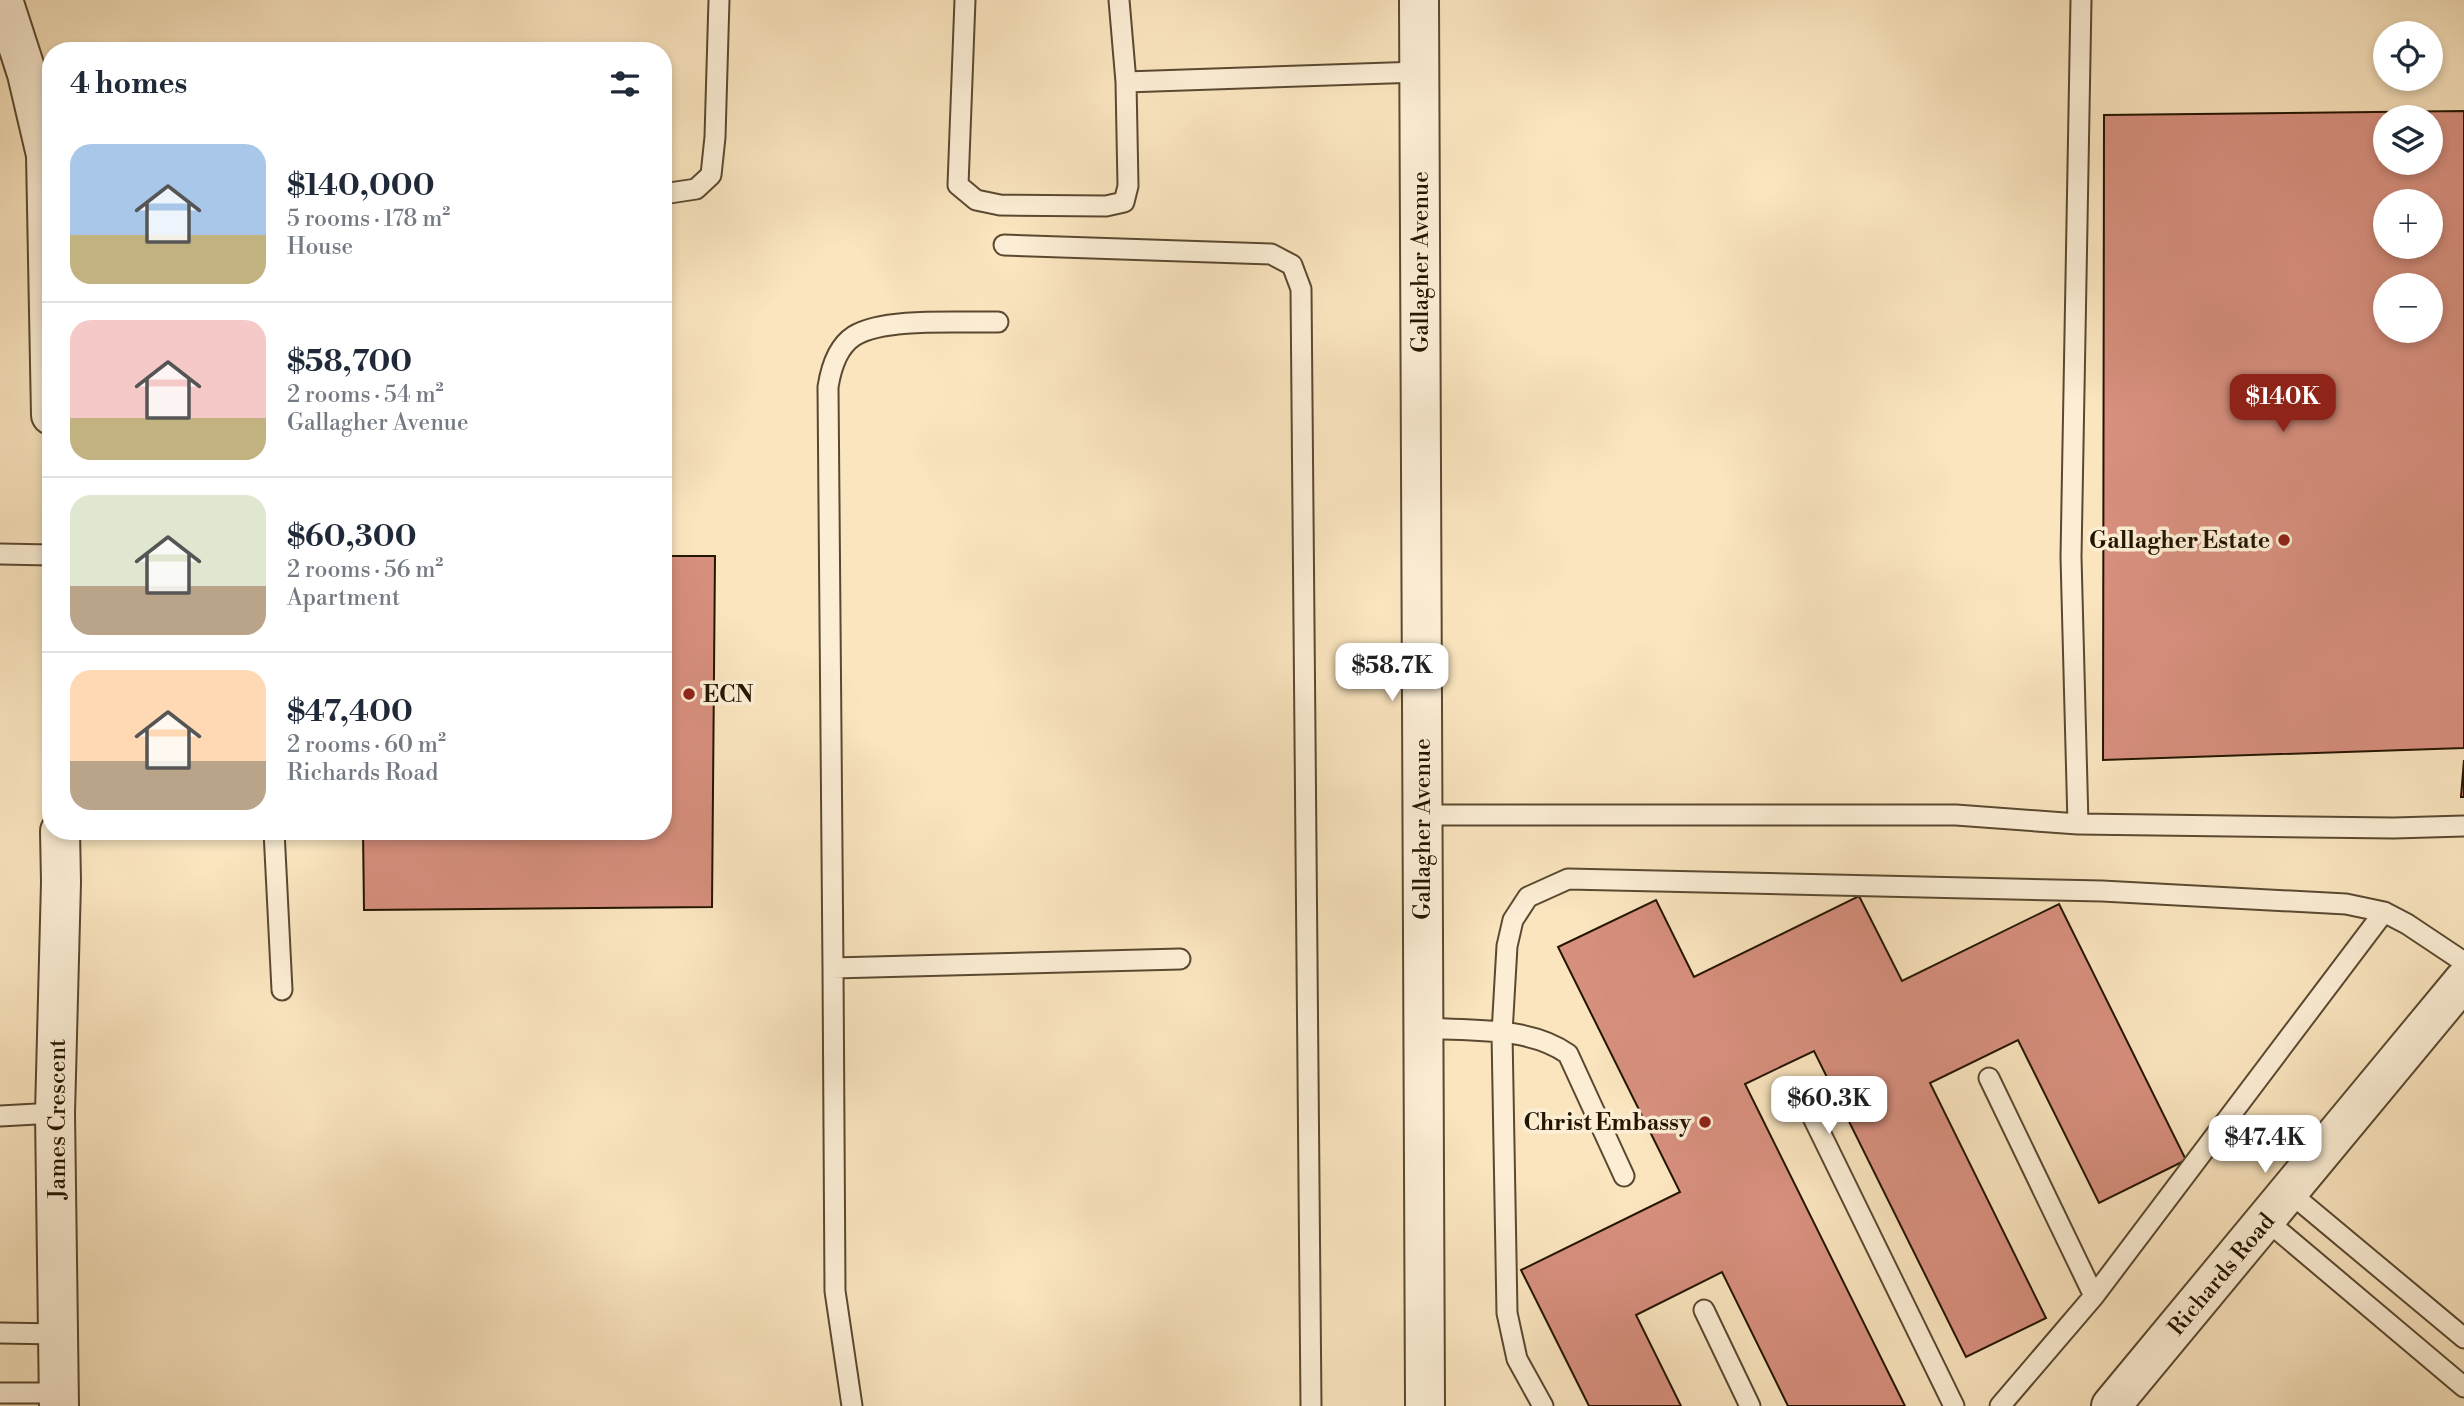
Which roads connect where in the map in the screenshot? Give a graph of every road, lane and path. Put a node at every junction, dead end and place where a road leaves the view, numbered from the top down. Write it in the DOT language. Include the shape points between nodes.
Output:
graph roads {
  1 [pos="3,0"];
  2 [pos="719,0"];
  3 [pos="965,0"];
  4 [pos="1119,0"];
  5 [pos="1419,0"];
  6 [pos="2081,0"];
  7 [pos="1419,72"];
  8 [pos="1126,82"];
  9 [pos="42,134"];
  10 [pos="672,193"];
  11 [pos="1004,245"];
  12 [pos="998,322"];
  13 [pos="0,554"];
  14 [pos="42,555"];
  15 [pos="1422,816"];
  16 [pos="2078,824"];
  17 [pos="2464,827"];
  18 [pos="60,840"];
  19 [pos="274,840"];
  20 [pos="2384,912"];
  21 [pos="1180,959"];
  22 [pos="2464,962"];
  23 [pos="833,968"];
  24 [pos="2464,980"];
  25 [pos="282,990"];
  26 [pos="1423,1028"];
  27 [pos="1502,1033"];
  28 [pos="1989,1078"];
  29 [pos="1799,1089"];
  30 [pos="55,1113"];
  31 [pos="0,1116"];
  32 [pos="1624,1176"];
  33 [pos="2278,1206"];
  34 [pos="2094,1296"];
  35 [pos="1704,1310"];
  36 [pos="0,1333"];
  37 [pos="58,1334"];
  38 [pos="2464,1338"];
  39 [pos="2464,1387"];
  40 [pos="0,1393"];
  41 [pos="59,1400"];
  42 [pos="852,1406"];
  43 [pos="1311,1406"];
  44 [pos="1425,1406"];
  45 [pos="1543,1406"];
  46 [pos="1750,1406"];
  47 [pos="1954,1406"];
  48 [pos="2000,1406"];
  49 [pos="2111,1406"];
  1 -- 9 [label="street"];
  2 -- 10 [label="lane" via="711,175 696,189"];
  3 -- 8 [label="lane" via="958,185 976,200 1000,205 1107,206 1124,202 1128,186"];
  4 -- 8 [label="lane"];
  5 -- 7 [label="street, Gallagher Avenue"];
  6 -- 16 [label="lane" via="2071,557"];
  7 -- 8 [label="lane"];
  7 -- 15 [label="street, Gallagher Avenue"];
  11 -- 43 [label="lane" via="1271,254 1292,265 1301,289"];
  12 -- 23 [label="lane" via="884,325 854,336 837,354 831,372"];
  13 -- 14 [label="lane"];
  15 -- 16 [label="lane" via="1956,815"];
  15 -- 26 [label="street, Gallagher Avenue"];
  16 -- 17 [label="lane"];
  18 -- 30 [label="street, James Crescent"];
  19 -- 25 [label="lane"];
  20 -- 22 [label="lane"];
  20 -- 27 [label="lane" via="2346,904 2102,891 1569,879 1528,898 1513,920"];
  20 -- 34 [label="lane"];
  21 -- 23 [label="lane"];
  23 -- 42 [label="lane" via="835,1292"];
  24 -- 33 [label="street, Richards Road"];
  26 -- 27 [label="lane"];
  26 -- 44 [label="street, Gallagher Avenue"];
  27 -- 32 [label="lane" via="1547,1042 1568,1054"];
  27 -- 45 [label="lane" via="1507,1313 1517,1359"];
  28 -- 34 [label="lane"];
  29 -- 47 [label="lane"];
  30 -- 31 [label="lane"];
  30 -- 37 [label="street, James Crescent"];
  33 -- 38 [label="lane"];
  33 -- 39 [label="lane"];
  33 -- 49 [label="street, Richards Road"];
  34 -- 48 [label="lane"];
  35 -- 46 [label="lane"];
  36 -- 37 [label="lane"];
  37 -- 41 [label="street, James Crescent"];
  40 -- 41 [label="lane"];
}
